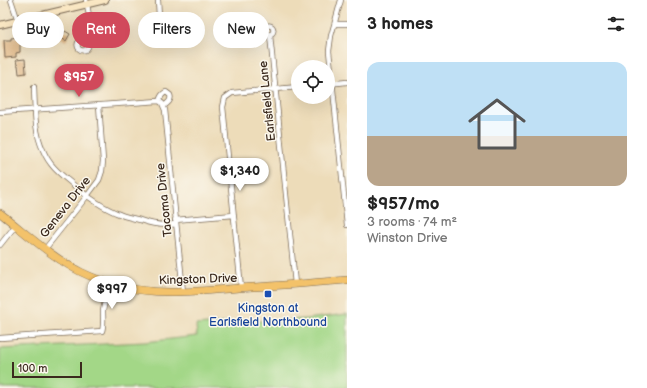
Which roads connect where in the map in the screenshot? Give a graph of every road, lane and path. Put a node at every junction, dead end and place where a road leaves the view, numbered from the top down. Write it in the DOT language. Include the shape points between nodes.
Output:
graph roads {
  1 [pos="11,0"];
  2 [pos="105,0"];
  3 [pos="158,0"];
  4 [pos="341,0"];
  5 [pos="86,2"];
  6 [pos="15,12"];
  7 [pos="50,12"];
  8 [pos="88,12"];
  9 [pos="159,12"];
  10 [pos="12,22"];
  11 [pos="335,24"];
  12 [pos="347,24"];
  13 [pos="0,25"];
  14 [pos="270,35"];
  15 [pos="329,60"];
  16 [pos="347,82"];
  17 [pos="335,83"];
  18 [pos="34,87"];
  19 [pos="291,88"];
  20 [pos="276,89"];
  21 [pos="159,101"];
  22 [pos="332,104"];
  23 [pos="99,105"];
  24 [pos="164,106"];
  25 [pos="36,110"];
  26 [pos="0,112"];
  27 [pos="87,196"];
  28 [pos="0,213"];
  29 [pos="234,214"];
  30 [pos="176,222"];
  31 [pos="347,225"];
  32 [pos="16,226"];
  33 [pos="0,245"];
  34 [pos="45,249"];
  35 [pos="347,280"];
  36 [pos="112,284"];
  37 [pos="295,284"];
  38 [pos="241,288"];
  39 [pos="183,292"];
  40 [pos="0,338"];
  1 -- 6 [label="street"];
  2 -- 5 [label="main road"];
  3 -- 9 [label="street"];
  4 -- 11 [label="street"];
  5 -- 7 [label="main road"];
  5 -- 8 [label="street"];
  10 -- 13 [label="main road"];
  11 -- 12 [label="street"];
  11 -- 15 [label="street" via="331,36"];
  14 -- 20 [label="street, Earlsfield Lane"];
  16 -- 17 [label="street"];
  18 -- 25 [label="street"];
  19 -- 20 [label="street"];
  20 -- 29 [label="street" via="232,93 225,98 223,107"];
  20 -- 37 [label="street, Earlsfield Lane"];
  21 -- 23 [label="street"];
  21 -- 24 [label="street"];
  21 -- 24 [label="street, Tacoma Drive" via="164,93 170,95 170,100"];
  22 -- 31 [label="street"];
  23 -- 25 [label="street"];
  23 -- 27 [label="street, Geneva Drive" via="102,171 99,180"];
  24 -- 30 [label="street, Tacoma Drive"];
  25 -- 26 [label="street"];
  25 -- 27 [label="street" via="39,141 48,162"];
  27 -- 30 [label="street" via="119,214 152,223 169,225"];
  27 -- 34 [label="street, Geneva Drive"];
  28 -- 32 [label="main road, Kingston Drive"];
  29 -- 30 [label="street"];
  29 -- 38 [label="street"];
  30 -- 39 [label="street, Tacoma Drive"];
  32 -- 33 [label="street"];
  32 -- 34 [label="main road, Kingston Drive"];
  34 -- 36 [label="main road, Kingston Drive" via="79,271"];
  35 -- 37 [label="main road, Kingston Drive"];
  36 -- 39 [label="main road, Kingston Drive" via="144,291"];
  36 -- 40 [label="street" via="105,300 102,331"];
  37 -- 38 [label="main road, Kingston Drive"];
  38 -- 39 [label="main road, Kingston Drive"];
}
